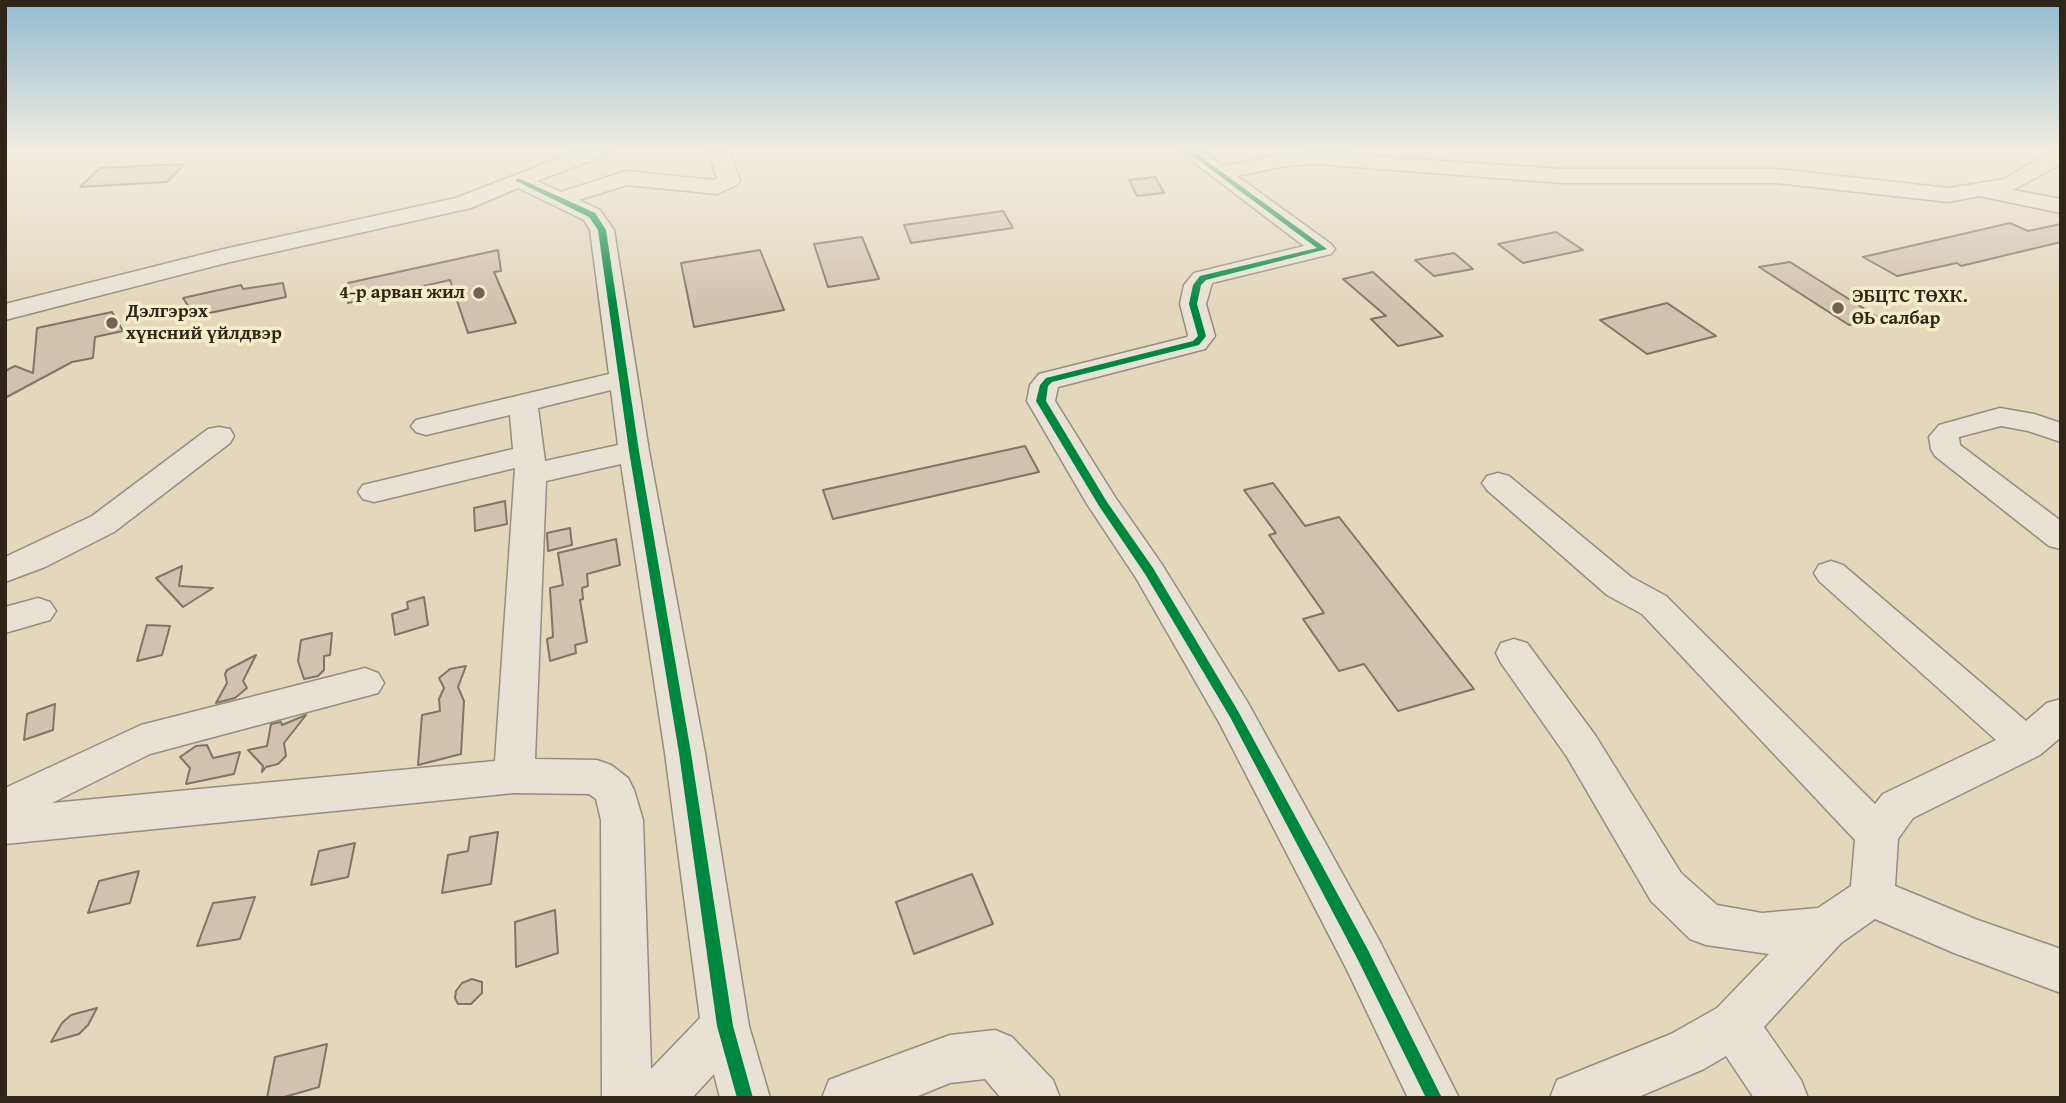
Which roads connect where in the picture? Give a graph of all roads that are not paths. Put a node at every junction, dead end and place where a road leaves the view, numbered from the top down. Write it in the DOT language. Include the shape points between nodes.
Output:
graph roads {
  1 [pos="464,202"];
  2 [pos="565,202"];
  3 [pos="1260,202"];
  4 [pos="2010,202"];
  5 [pos="2043,202"];
  6 [pos="2061,206"];
  7 [pos="2061,230"];
  8 [pos="5,312"];
  9 [pos="624,379"];
  10 [pos="523,403"];
  11 [pos="426,426"];
  12 [pos="2061,433"];
  13 [pos="219,436"];
  14 [pos="634,451"];
  15 [pos="530,464"];
  16 [pos="1498,483"];
  17 [pos="374,492"];
  18 [pos="2061,538"];
  19 [pos="5,570"];
  20 [pos="1831,573"];
  21 [pos="1514,653"];
  22 [pos="365,683"];
  23 [pos="2061,714"];
  24 [pos="2026,744"];
  25 [pos="514,776"];
  26 [pos="5,807"];
  27 [pos="5,825"];
  28 [pos="1877,834"];
  29 [pos="1872,897"];
  30 [pos="1825,928"];
  31 [pos="2061,971"];
  32 [pos="1734,1025"];
  33 [pos="726,1026"];
  34 [pos="627,1098"];
  35 [pos="658,1098"];
  36 [pos="745,1098"];
  37 [pos="847,1098"];
  38 [pos="1035,1098"];
  39 [pos="1434,1098"];
  40 [pos="1575,1098"];
  41 [pos="1783,1098"];
  1 -- 8 [label="street" via="223,256"];
  2 -- 9 [label="street" via="592,215 602,230"];
  3 -- 39 [label="street" via="1323,249 1203,278 1193,304 1202,336 1196,343 1049,380 1041,401 1234,714"];
  4 -- 7 [label="street"];
  5 -- 6 [label="street"];
  9 -- 10 [label="street"];
  9 -- 14 [label="street"];
  10 -- 11 [label="street"];
  10 -- 15 [label="street"];
  12 -- 18 [label="street" via="2000,417 1949,432 1944,438 1946,449"];
  13 -- 19 [label="street" via="103,524"];
  14 -- 15 [label="street"];
  14 -- 33 [label="street"];
  15 -- 17 [label="street"];
  15 -- 25 [label="street"];
  16 -- 28 [label="street" via="1619,586 1654,605"];
  20 -- 24 [label="street"];
  21 -- 30 [label="street" via="1581,746 1666,887 1706,924 1762,934"];
  22 -- 26 [label="street" via="141,741"];
  23 -- 24 [label="street"];
  24 -- 28 [label="street" via="1898,806"];
  25 -- 27 [label="street"];
  25 -- 34 [label="street" via="597,777 614,790 622,820"];
  28 -- 29 [label="street"];
  29 -- 30 [label="street"];
  29 -- 31 [label="street"];
  30 -- 32 [label="street"];
  32 -- 40 [label="street" via="1687,1052"];
  32 -- 41 [label="street"];
  33 -- 35 [label="street"];
  33 -- 36 [label="street"];
  37 -- 38 [label="street" via="950,1059 995,1054"];
}
